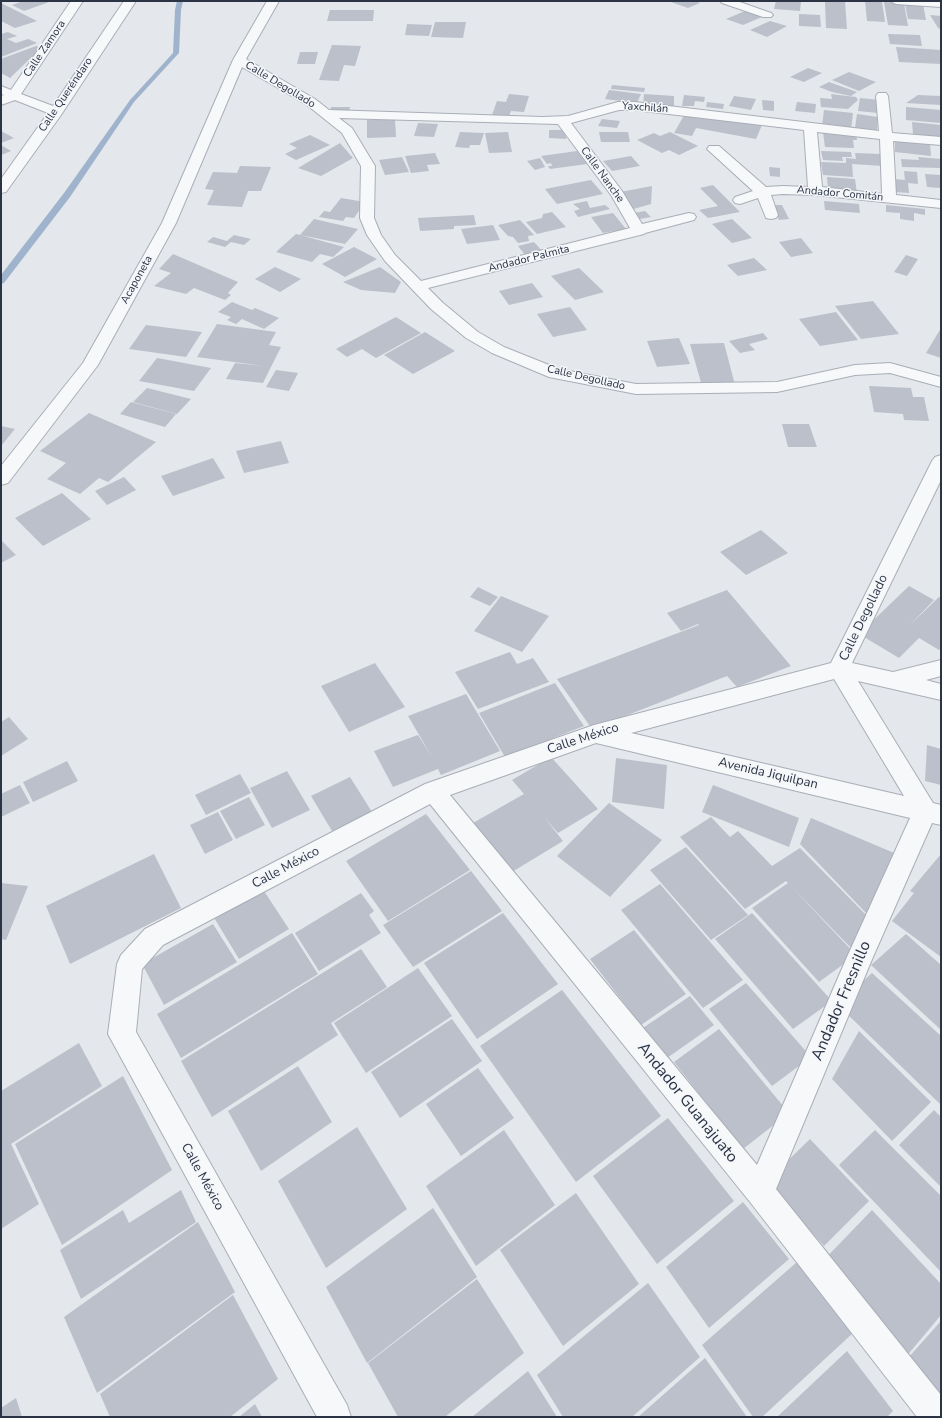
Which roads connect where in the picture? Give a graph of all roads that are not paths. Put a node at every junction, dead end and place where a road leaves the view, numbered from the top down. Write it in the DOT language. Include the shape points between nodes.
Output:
graph roads {
  1 [pos="77,1"];
  2 [pos="130,1"];
  3 [pos="273,1"];
  4 [pos="726,1"];
  5 [pos="764,1"];
  6 [pos="896,1"];
  7 [pos="941,4"];
  8 [pos="239,60"];
  9 [pos="1,90"];
  10 [pos="882,96"];
  11 [pos="7,99"];
  12 [pos="56,112"];
  13 [pos="324,114"];
  14 [pos="562,121"];
  15 [pos="810,127"];
  16 [pos="886,136"];
  17 [pos="941,141"];
  18 [pos="714,149"];
  19 [pos="1,189"];
  20 [pos="815,191"];
  21 [pos="763,192"];
  22 [pos="889,198"];
  23 [pos="740,200"];
  24 [pos="941,204"];
  25 [pos="771,215"];
  26 [pos="689,217"];
  27 [pos="639,231"];
  28 [pos="418,286"];
  29 [pos="941,382"];
  30 [pos="941,461"];
  31 [pos="1,479"];
  32 [pos="941,668"];
  33 [pos="839,669"];
  34 [pos="893,680"];
  35 [pos="941,692"];
  36 [pos="594,734"];
  37 [pos="433,791"];
  38 [pos="933,813"];
  39 [pos="760,1192"];
  40 [pos="335,1417"];
  41 [pos="938,1417"];
  1 -- 11 [label="street, Calle Zamora"];
  2 -- 12 [label="street, Calle Queréndaro"];
  3 -- 8 [label="street, Acaponeta"];
  4 -- 5 [label="street" via="767,15"];
  6 -- 7 [label="street"];
  8 -- 13 [label="street, Calle Degollado" via="311,102"];
  8 -- 31 [label="street, Acaponeta" via="169,223 90,365"];
  9 -- 11 [label="street"];
  10 -- 16 [label="street"];
  11 -- 12 [label="street"];
  12 -- 19 [label="street, Calle Queréndaro"];
  13 -- 14 [label="street, Yaxchilán"];
  13 -- 28 [label="street, Calle Degollado" via="347,131 368,166 367,218 374,235 390,258"];
  14 -- 15 [label="street, Yaxchilán" via="618,106 629,106"];
  14 -- 27 [label="street, Calle Nanche" via="617,194"];
  15 -- 16 [label="street, Yaxchilán"];
  15 -- 20 [label="street"];
  16 -- 17 [label="street, Yaxchilán"];
  16 -- 22 [label="street"];
  18 -- 21 [label="street"];
  20 -- 21 [label="street, Andador Comitán"];
  20 -- 22 [label="street, Andador Comitán"];
  21 -- 23 [label="street, Andador Comitán"];
  21 -- 25 [label="street"];
  22 -- 24 [label="street, Andador Comitán"];
  26 -- 27 [label="street, Andador Palmita"];
  27 -- 28 [label="street, Andador Palmita"];
  28 -- 29 [label="street, Calle Degollado" via="437,306 472,335 498,350 555,373 636,389 777,387 855,370 890,368"];
  30 -- 33 [label="street, Calle Degollado"];
  32 -- 34 [label="street, Calle México"];
  33 -- 34 [label="street, Calle México"];
  33 -- 36 [label="street, Calle México"];
  33 -- 38 [label="street, Calle Degollado"];
  34 -- 35 [label="street"];
  36 -- 37 [label="street, Calle México"];
  36 -- 38 [label="street, Avenida Jiquilpan"];
  37 -- 39 [label="street, Andador Guanajuato"];
  37 -- 40 [label="street, Calle México" via="154,937 130,964 122,1034"];
  38 -- 39 [label="street, Andador Fresnillo" via="857,964"];
  39 -- 41 [label="street, Andador Guanajuato"];
}
